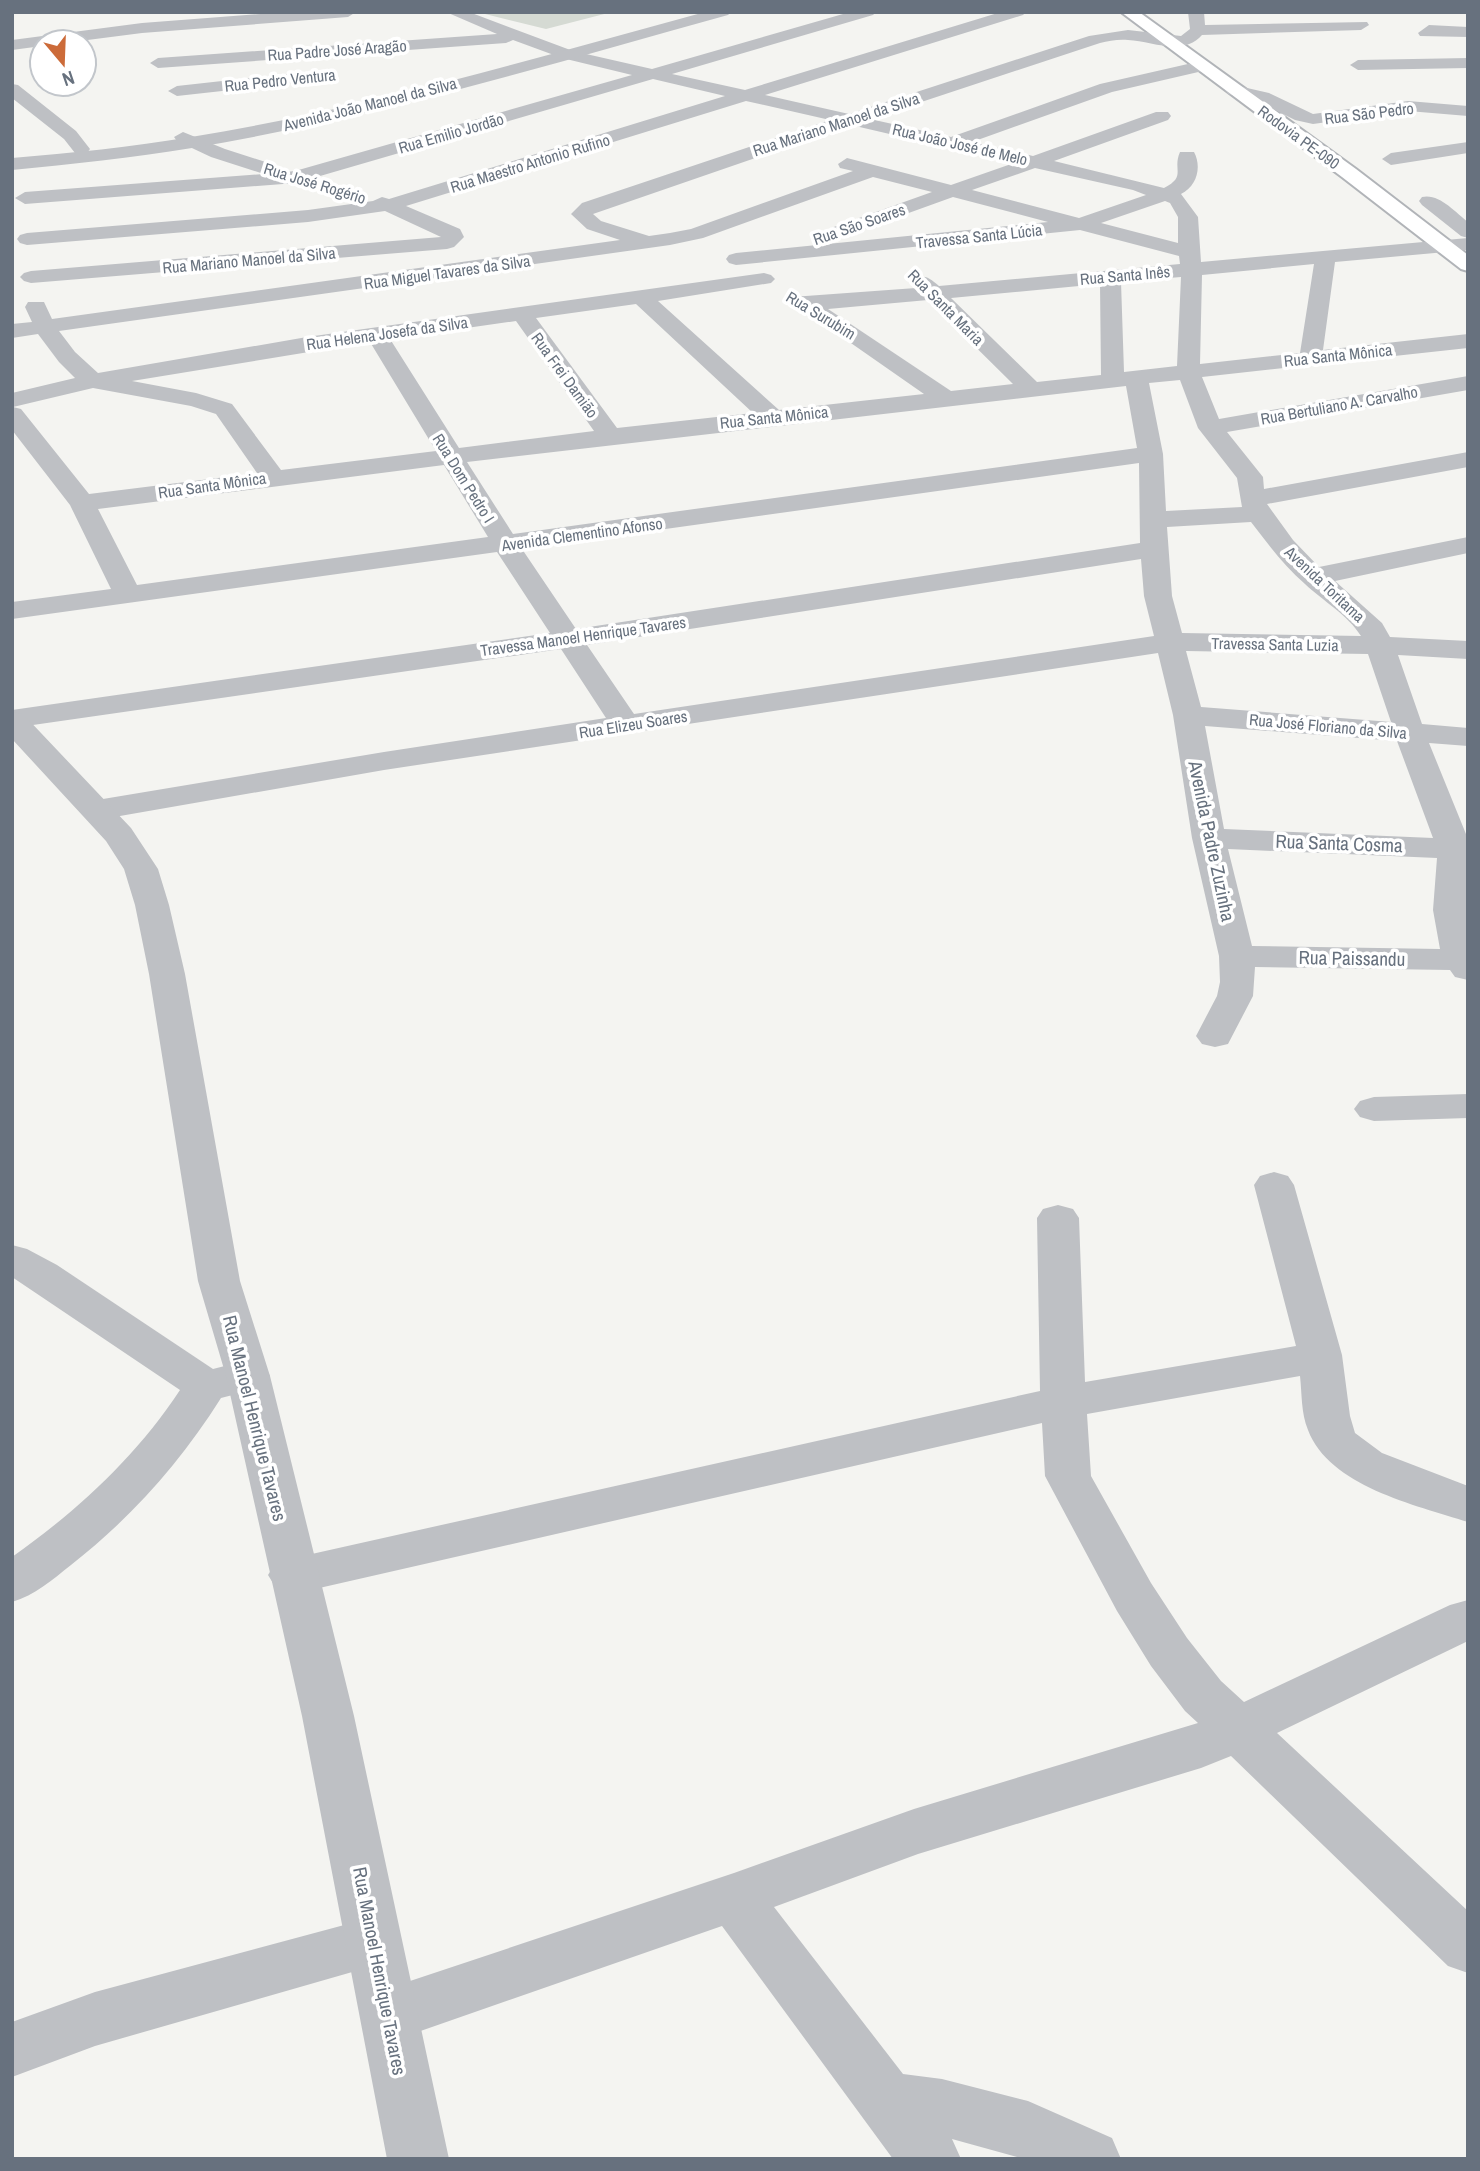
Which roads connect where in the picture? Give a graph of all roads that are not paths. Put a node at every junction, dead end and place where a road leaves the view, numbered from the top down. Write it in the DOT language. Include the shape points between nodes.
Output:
graph roads {
  1 [pos="131,12"];
  2 [pos="348,12"];
  3 [pos="454,12"];
  4 [pos="701,12"];
  5 [pos="723,12"];
  6 [pos="868,12"];
  7 [pos="1018,12"];
  8 [pos="1129,12"];
  9 [pos="1196,12"];
  10 [pos="1103,20"];
  11 [pos="1198,30"];
  12 [pos="1426,33"];
  13 [pos="1468,33"];
  14 [pos="1123,35"];
  15 [pos="624,36"];
  16 [pos="515,37"];
  17 [pos="1170,42"];
  18 [pos="12,45"];
  19 [pos="150,46"];
  20 [pos="1360,46"];
  21 [pos="562,53"];
  22 [pos="1466,63"];
  23 [pos="1201,66"];
  24 [pos="1171,70"];
  25 [pos="652,74"];
  26 [pos="314,76"];
  27 [pos="1194,85"];
  28 [pos="12,89"];
  29 [pos="1234,90"];
  30 [pos="177,91"];
  31 [pos="747,95"];
  32 [pos="1468,111"];
  33 [pos="1162,116"];
  34 [pos="850,119"];
  35 [pos="198,132"];
  36 [pos="953,143"];
  37 [pos="1468,147"];
  38 [pos="81,149"];
  39 [pos="1187,156"];
  40 [pos="1391,159"];
  41 [pos="15,160"];
  42 [pos="1031,161"];
  43 [pos="844,163"];
  44 [pos="872,171"];
  45 [pos="296,177"];
  46 [pos="323,185"];
  47 [pos="951,191"];
  48 [pos="349,193"];
  49 [pos="1167,194"];
  50 [pos="1455,199"];
  51 [pos="389,205"];
  52 [pos="20,210"];
  53 [pos="865,223"];
  54 [pos="1077,225"];
  55 [pos="448,229"];
  56 [pos="1468,232"];
  57 [pos="695,234"];
  58 [pos="27,239"];
  59 [pos="650,243"];
  60 [pos="1468,244"];
  61 [pos="883,246"];
  62 [pos="1445,246"];
  63 [pos="768,256"];
  64 [pos="1325,257"];
  65 [pos="736,259"];
  66 [pos="1190,261"];
  67 [pos="1468,265"];
  68 [pos="1110,276"];
  69 [pos="31,277"];
  70 [pos="764,279"];
  71 [pos="934,293"];
  72 [pos="639,295"];
  73 [pos="805,305"];
  74 [pos="521,313"];
  75 [pos="43,327"];
  76 [pos="12,331"];
  77 [pos="376,334"];
  78 [pos="1468,341"];
  79 [pos="1311,358"];
  80 [pos="1188,371"];
  81 [pos="1124,379"];
  82 [pos="93,381"];
  83 [pos="1468,383"];
  84 [pos="1030,388"];
  85 [pos="945,398"];
  86 [pos="12,400"];
  87 [pos="12,414"];
  88 [pos="772,417"];
  89 [pos="1210,428"];
  90 [pos="610,436"];
  91 [pos="450,456"];
  92 [pos="1468,459"];
  93 [pos="1151,463"];
  94 [pos="273,477"];
  95 [pos="82,503"];
  96 [pos="1255,507"];
  97 [pos="1154,535"];
  98 [pos="1468,545"];
  99 [pos="511,552"];
  100 [pos="1313,577"];
  101 [pos="129,596"];
  102 [pos="12,611"];
  103 [pos="12,624"];
  104 [pos="567,640"];
  105 [pos="1170,642"];
  106 [pos="1380,645"];
  107 [pos="1468,650"];
  108 [pos="1188,715"];
  109 [pos="12,720"];
  110 [pos="626,724"];
  111 [pos="1409,733"];
  112 [pos="1468,737"];
  113 [pos="97,810"];
  114 [pos="1209,838"];
  115 [pos="1461,849"];
  116 [pos="1237,956"];
  117 [pos="1465,963"];
  118 [pos="1215,1036"];
  119 [pos="1468,1106"];
  120 [pos="1374,1109"];
  121 [pos="1274,1185"];
  122 [pos="1058,1218"];
  123 [pos="12,1259"];
  124 [pos="1320,1357"];
  125 [pos="227,1381"];
  126 [pos="1063,1402"];
  127 [pos="1468,1504"];
  128 [pos="293,1575"];
  129 [pos="12,1583"];
  130 [pos="1468,1619"];
  131 [pos="1239,1728"];
  132 [pos="734,1897"];
  133 [pos="374,1942"];
  134 [pos="1468,1948"];
  135 [pos="388,2015"];
  136 [pos="12,2050"];
  137 [pos="886,2100"];
  138 [pos="418,2159"];
  139 [pos="930,2159"];
  140 [pos="1090,2159"];
  1 -- 19 [label="street"];
  2 -- 19 [label="street"];
  3 -- 16 [label="street, Rua João José de Melo"];
  4 -- 15 [label="street, Avenida João Manoel da Silva"];
  5 -- 15 [label="street, Avenida João Manoel da Silva"];
  6 -- 25 [label="street, Rua Emilio Jordão"];
  7 -- 31 [label="street, Rua Maestro Antonio Rufino"];
  8 -- 17 [label="main road, Rodovia PE-090"];
  9 -- 11 [label="street"];
  10 -- 14 [label="street"];
  11 -- 17 [label="street" via="1190,38"];
  11 -- 20 [label="street"];
  12 -- 13 [label="street"];
  14 -- 17 [label="street, Rua Mariano Manoel da Silva"];
  14 -- 34 [label="street, Rua Mariano Manoel da Silva" via="1083,41"];
  15 -- 21 [label="street, Avenida João Manoel da Silva"];
  16 -- 19 [label="street, Rua Padre José Aragão"];
  16 -- 21 [label="street, Rua João José de Melo"];
  17 -- 23 [label="main road, Rodovia PE-090"];
  18 -- 19 [label="street"];
  19 -- 30 [label="street"];
  20 -- 22 [label="street"];
  21 -- 25 [label="street, Rua João José de Melo"];
  21 -- 35 [label="street, Avenida João Manoel da Silva" via="278,120"];
  23 -- 24 [label="street"];
  23 -- 29 [label="main road, Rodovia PE-090"];
  24 -- 27 [label="street"];
  24 -- 36 [label="street" via="1048,107"];
  25 -- 31 [label="street, Rua João José de Melo"];
  25 -- 45 [label="street, Rua Emilio Jordão"];
  26 -- 30 [label="street, Rua Pedro Ventura"];
  28 -- 38 [label="street"];
  29 -- 32 [label="street, Rua São Pedro" via="1313,119 1408,106"];
  29 -- 62 [label="main road, Rodovia PE-090"];
  30 -- 35 [label="street"];
  31 -- 34 [label="street, Rua João José de Melo"];
  31 -- 51 [label="street, Rua Maestro Antonio Rufino"];
  33 -- 42 [label="street, Rua São Soares"];
  34 -- 36 [label="street, Rua João José de Melo"];
  34 -- 59 [label="street, Rua Mariano Manoel da Silva" via="608,200 581,214 594,225"];
  35 -- 38 [label="street, Avenida João Manoel da Silva"];
  35 -- 41 [label="street, Avenida João Manoel da Silva"];
  35 -- 45 [label="street, Rua José Rogério" via="240,161"];
  36 -- 42 [label="street, Rua João José de Melo"];
  37 -- 40 [label="street"];
  38 -- 41 [label="street, Avenida João Manoel da Silva"];
  39 -- 49 [label="street" via="1186,182"];
  41 -- 52 [label="street"];
  42 -- 47 [label="street, Rua São Soares"];
  42 -- 49 [label="street, Rua João José de Melo"];
  43 -- 44 [label="street"];
  44 -- 47 [label="street"];
  44 -- 57 [label="street, Rua Miguel Tavares da Silva"];
  45 -- 46 [label="street, Rua José Rogério"];
  45 -- 52 [label="street, Rua Emilio Jordão"];
  47 -- 53 [label="street, Rua São Soares"];
  47 -- 54 [label="street"];
  48 -- 51 [label="street, Rua José Rogério"];
  49 -- 54 [label="street, Travessa Santa Lúcia"];
  49 -- 66 [label="street" via="1181,204 1188,217"];
  50 -- 56 [label="street" via="1429,201"];
  51 -- 55 [label="street, Rua José Rogério"];
  51 -- 58 [label="street, Rua Maestro Antonio Rufino"];
  52 -- 58 [label="street"];
  53 -- 61 [label="street, Rua Santa Maria"];
  53 -- 63 [label="street, Rua São Soares"];
  54 -- 61 [label="street, Travessa Santa Lúcia"];
  54 -- 66 [label="street"];
  55 -- 69 [label="street, Rua Mariano Manoel da Silva" via="454,235 447,243"];
  57 -- 59 [label="street, Rua Miguel Tavares da Silva"];
  57 -- 65 [label="street, Rua Surubim"];
  58 -- 69 [label="street"];
  59 -- 75 [label="street, Rua Miguel Tavares da Silva"];
  60 -- 62 [label="street, Rua Santa Inês"];
  61 -- 63 [label="street, Travessa Santa Lúcia"];
  61 -- 71 [label="street, Rua Santa Maria"];
  62 -- 64 [label="street, Rua Santa Inês"];
  62 -- 67 [label="main road, Rodovia PE-090"];
  63 -- 65 [label="street, Travessa Santa Lúcia"];
  64 -- 66 [label="street, Rua Santa Inês"];
  64 -- 79 [label="street"];
  65 -- 70 [label="street, Rua Surubim"];
  66 -- 68 [label="street, Rua Santa Inês"];
  66 -- 80 [label="street"];
  68 -- 71 [label="street, Rua Santa Inês"];
  68 -- 81 [label="street"];
  69 -- 75 [label="street"];
  70 -- 72 [label="street, Rua Helena Josefa da Silva"];
  70 -- 73 [label="street, Rua Surubim"];
  71 -- 73 [label="street, Rua Santa Inês"];
  71 -- 84 [label="street, Rua Santa Maria"];
  72 -- 74 [label="street, Rua Helena Josefa da Silva"];
  72 -- 88 [label="street"];
  73 -- 85 [label="street, Rua Surubim"];
  74 -- 77 [label="street, Rua Helena Josefa da Silva"];
  74 -- 90 [label="street, Rua Frei Damião"];
  75 -- 76 [label="street, Rua Miguel Tavares da Silva"];
  75 -- 82 [label="street" via="71,363"];
  77 -- 82 [label="street, Rua Helena Josefa da Silva"];
  77 -- 91 [label="street, Rua Dom Pedro I"];
  78 -- 79 [label="street, Rua Santa Mônica"];
  79 -- 80 [label="street, Rua Santa Mônica"];
  80 -- 81 [label="street, Rua Santa Mônica"];
  80 -- 89 [label="street, Avenida Toritama"];
  81 -- 84 [label="street, Rua Santa Mônica"];
  81 -- 93 [label="street"];
  82 -- 86 [label="street, Rua Helena Josefa da Silva"];
  82 -- 94 [label="street" via="224,409"];
  83 -- 89 [label="street, Rua Bertuliano A. Carvalho"];
  84 -- 85 [label="street, Rua Santa Mônica"];
  85 -- 88 [label="street, Rua Santa Mônica"];
  87 -- 95 [label="street"];
  88 -- 90 [label="street, Rua Santa Mônica"];
  89 -- 96 [label="street, Avenida Toritama" via="1250,477"];
  90 -- 91 [label="street, Rua Santa Mônica"];
  91 -- 94 [label="street, Rua Santa Mônica"];
  91 -- 99 [label="street, Rua Dom Pedro I"];
  92 -- 96 [label="street, Travessa Manoel Henrique Tavares"];
  93 -- 97 [label="street"];
  93 -- 99 [label="street, Avenida Clementino Afonso"];
  94 -- 95 [label="street, Rua Santa Mônica"];
  95 -- 101 [label="street"];
  96 -- 97 [label="street, Travessa Manoel Henrique Tavares"];
  96 -- 100 [label="street, Avenida Toritama"];
  97 -- 104 [label="street, Travessa Manoel Henrique Tavares"];
  97 -- 105 [label="street" via="1158,596"];
  98 -- 100 [label="street"];
  99 -- 101 [label="street, Avenida Clementino Afonso"];
  99 -- 103 [label="street, Avenida Clementino Afonso"];
  99 -- 104 [label="street, Rua Dom Pedro I"];
  100 -- 106 [label="street, Avenida Toritama" via="1372,629"];
  101 -- 102 [label="street, Avenida Clementino Afonso"];
  104 -- 109 [label="street, Travessa Manoel Henrique Tavares"];
  104 -- 110 [label="street, Rua Dom Pedro I"];
  105 -- 106 [label="street, Travessa Santa Luzia"];
  105 -- 108 [label="street, Avenida Padre Zuzinha"];
  105 -- 110 [label="street, Rua Elizeu Soares"];
  106 -- 107 [label="street, Travessa Santa Luzia"];
  106 -- 111 [label="street, Avenida Toritama"];
  108 -- 111 [label="street, Rua José Floriano da Silva"];
  108 -- 114 [label="street, Avenida Padre Zuzinha"];
  109 -- 113 [label="street, Rua Manoel Henrique Tavares"];
  110 -- 113 [label="street, Rua Elizeu Soares"];
  111 -- 112 [label="street, Rua José Floriano da Silva"];
  111 -- 115 [label="street, Avenida Toritama"];
  113 -- 125 [label="street, Rua Manoel Henrique Tavares" via="141,869 152,905 219,1281"];
  114 -- 115 [label="street, Rua Santa Cosma"];
  114 -- 116 [label="street, Avenida Padre Zuzinha"];
  115 -- 117 [label="street" via="1450,910"];
  116 -- 117 [label="street, Rua Paissandu"];
  116 -- 118 [label="street, Avenida Padre Zuzinha" via="1235,996"];
  119 -- 120 [label="street"];
  121 -- 124 [label="street"];
  122 -- 126 [label="street"];
  123 -- 125 [label="street"];
  124 -- 126 [label="street"];
  124 -- 127 [label="street" via="1328,1421 1342,1449 1372,1467"];
  125 -- 128 [label="street, Rua Manoel Henrique Tavares"];
  125 -- 129 [label="street" via="116,1502"];
  126 -- 128 [label="street"];
  126 -- 131 [label="street" via="1068,1476 1169,1652 1203,1696"];
  128 -- 133 [label="street, Rua Manoel Henrique Tavares" via="328,1716"];
  130 -- 131 [label="street"];
  131 -- 132 [label="street" via="1201,1746 914,1832"];
  131 -- 134 [label="street"];
  132 -- 135 [label="street"];
  132 -- 137 [label="street"];
  133 -- 135 [label="street, Rua Manoel Henrique Tavares"];
  133 -- 136 [label="street" via="94,2020"];
  135 -- 138 [label="street, Rua Manoel Henrique Tavares"];
  137 -- 139 [label="street"];
  137 -- 140 [label="street" via="942,2108 1028,2130"];
}
